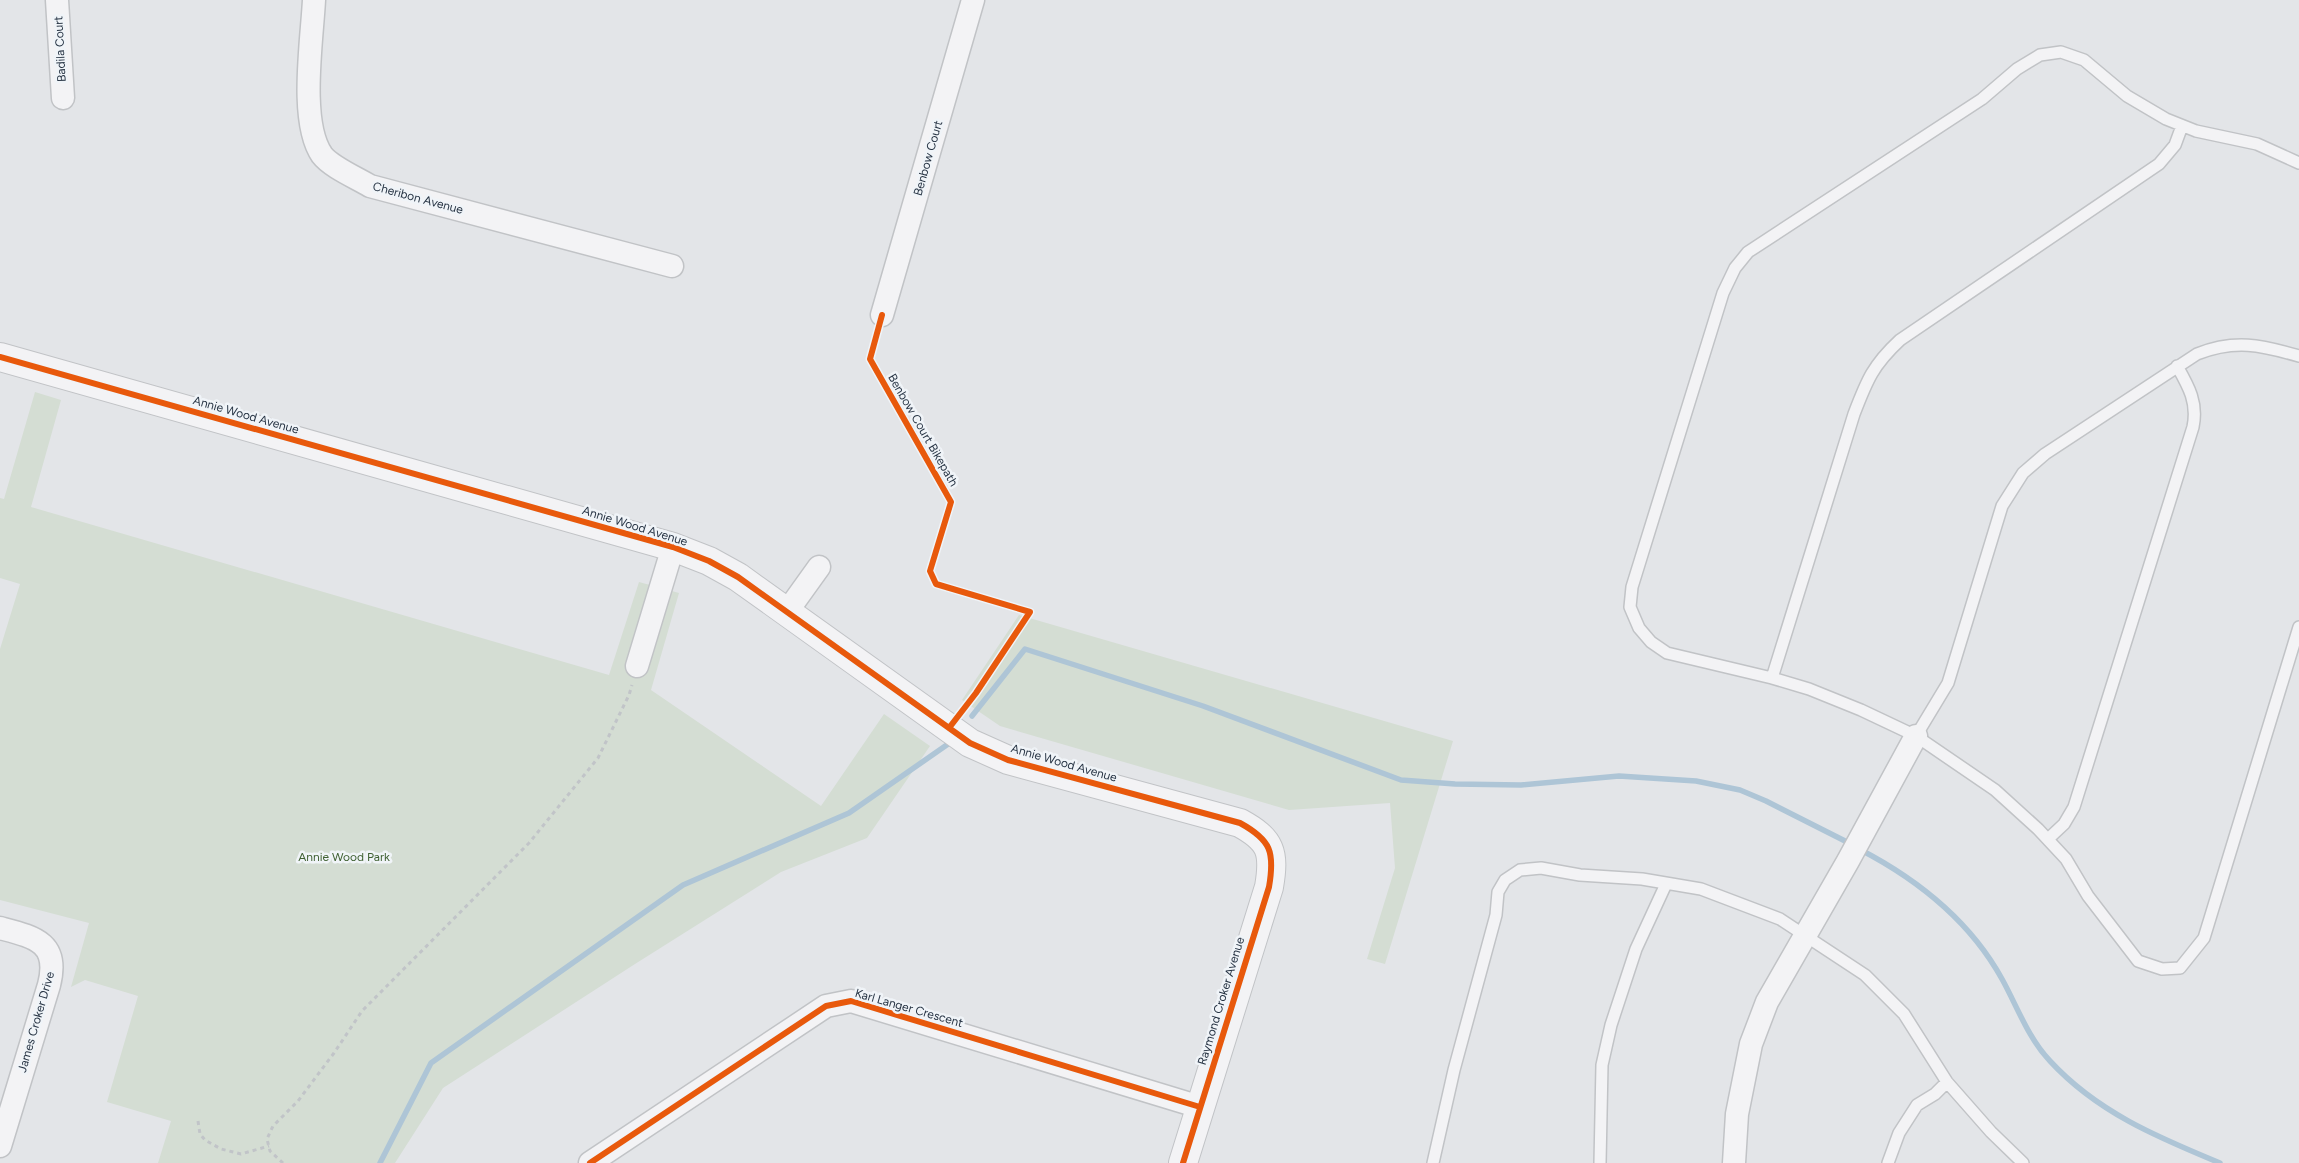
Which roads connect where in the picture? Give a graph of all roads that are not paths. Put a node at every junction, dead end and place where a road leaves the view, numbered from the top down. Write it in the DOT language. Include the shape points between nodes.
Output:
graph roads {
  1 [pos="57,0"];
  2 [pos="314,0"];
  3 [pos="973,0"];
  4 [pos="62,98"];
  5 [pos="2182,126"];
  6 [pos="2299,163"];
  7 [pos="672,266"];
  8 [pos="882,315"];
  9 [pos="2299,356"];
  10 [pos="0,357"];
  11 [pos="2177,366"];
  12 [pos="673,547"];
  13 [pos="819,567"];
  14 [pos="786,613"];
  15 [pos="2299,627"];
  16 [pos="637,666"];
  17 [pos="1772,678"];
  18 [pos="1916,736"];
  19 [pos="2048,839"];
  20 [pos="1268,846"];
  21 [pos="1666,884"];
  22 [pos="0,928"];
  23 [pos="1805,936"];
  24 [pos="1948,1082"];
  25 [pos="1200,1107"];
  26 [pos="0,1146"];
  27 [pos="590,1163"];
  28 [pos="1183,1163"];
  29 [pos="1433,1163"];
  30 [pos="1600,1163"];
  31 [pos="1734,1163"];
  32 [pos="1888,1163"];
  33 [pos="2023,1163"];
  1 -- 4 [label="street, Badila Court"];
  2 -- 7 [label="street, Cheribon Avenue" via="309,92 311,129 323,155 337,166 370,186"];
  3 -- 8 [label="street, Benbow Court"];
  5 -- 6 [label="lane" via="2257,144"];
  5 -- 17 [label="lane" via="2175,145 2159,164 1900,340 1881,358 1868,377 1854,414"];
  5 -- 17 [label="lane" via="2127,96 2084,60 2062,52 2040,54 1982,99 1748,252 1735,268 1723,292 1643,549 1630,607 1639,628 1667,653"];
  9 -- 11 [label="lane" via="2255,345 2233,344 2206,351"];
  10 -- 12 [label="street, Annie Wood Avenue"];
  11 -- 18 [label="lane" via="2045,454 2014,484 2002,506 1948,683"];
  11 -- 19 [label="lane" via="2192,396 2195,411 2193,427 2074,807 2064,824"];
  12 -- 14 [label="street, Annie Wood Avenue" via="738,577"];
  12 -- 16 [label="street"];
  13 -- 14 [label="street"];
  14 -- 20 [label="street, Annie Wood Avenue" via="970,742 1008,760 1240,823 1257,832"];
  15 -- 19 [label="lane" via="2204,938 2180,968 2162,969 2138,961 2088,896 2066,859"];
  17 -- 18 [label="lane" via="1809,689"];
  18 -- 19 [label="lane" via="1995,790"];
  18 -- 23 [label="street"];
  20 -- 25 [label="street, Raymond Croker Avenue" via="1273,865 1269,887"];
  21 -- 23 [label="lane" via="1701,888 1780,919"];
  21 -- 29 [label="lane" via="1541,868 1520,870 1504,880 1498,892 1496,915 1454,1070"];
  21 -- 30 [label="lane" via="1622,986 1605,1049 1601,1081"];
  22 -- 26 [label="street, James Croker Drive" via="40,942 48,951 52,964"];
  23 -- 24 [label="lane" via="1865,975 1904,1014"];
  23 -- 31 [label="street" via="1767,1002 1751,1044 1737,1114"];
  24 -- 32 [label="lane" via="1917,1105 1899,1133"];
  24 -- 33 [label="lane" via="1990,1132"];
  25 -- 27 [label="street, Karl Langer Crescent" via="851,1001 826,1006"];
  25 -- 28 [label="street, Raymond Croker Avenue"];
}
